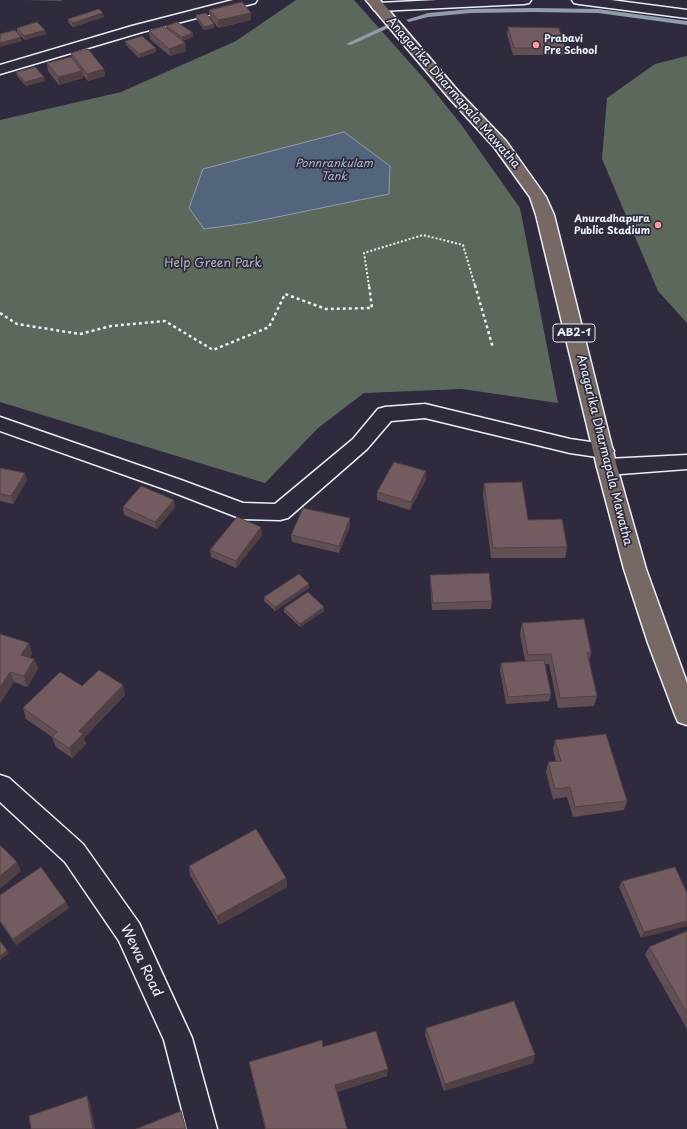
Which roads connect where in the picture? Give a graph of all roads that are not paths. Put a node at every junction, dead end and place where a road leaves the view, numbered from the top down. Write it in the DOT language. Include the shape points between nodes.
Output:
graph roads {
  1 [pos="250,0"];
  2 [pos="524,0"];
  3 [pos="579,0"];
  4 [pos="376,4"];
  5 [pos="663,6"];
  6 [pos="687,14"];
  7 [pos="0,70"];
  8 [pos="0,424"];
  9 [pos="606,459"];
  10 [pos="687,462"];
  11 [pos="687,715"];
  12 [pos="0,786"];
  13 [pos="202,1129"];
  1 -- 7 [label="street" via="136,29"];
  2 -- 4 [label="street"];
  3 -- 5 [label="street"];
  4 -- 9 [label="main road, Anagarika Dharmapala Mawatha / AB2-1" via="500,144 538,197 545,215"];
  5 -- 6 [label="street"];
  8 -- 9 [label="street" via="242,511 280,512 360,444 385,414 425,411 570,446"];
  9 -- 10 [label="street"];
  9 -- 11 [label="main road, Anagarika Dharmapala Mawatha / AB2-1" via="635,569"];
  12 -- 13 [label="street, Wewa Road" via="74,853 129,932 178,1038"];
}
